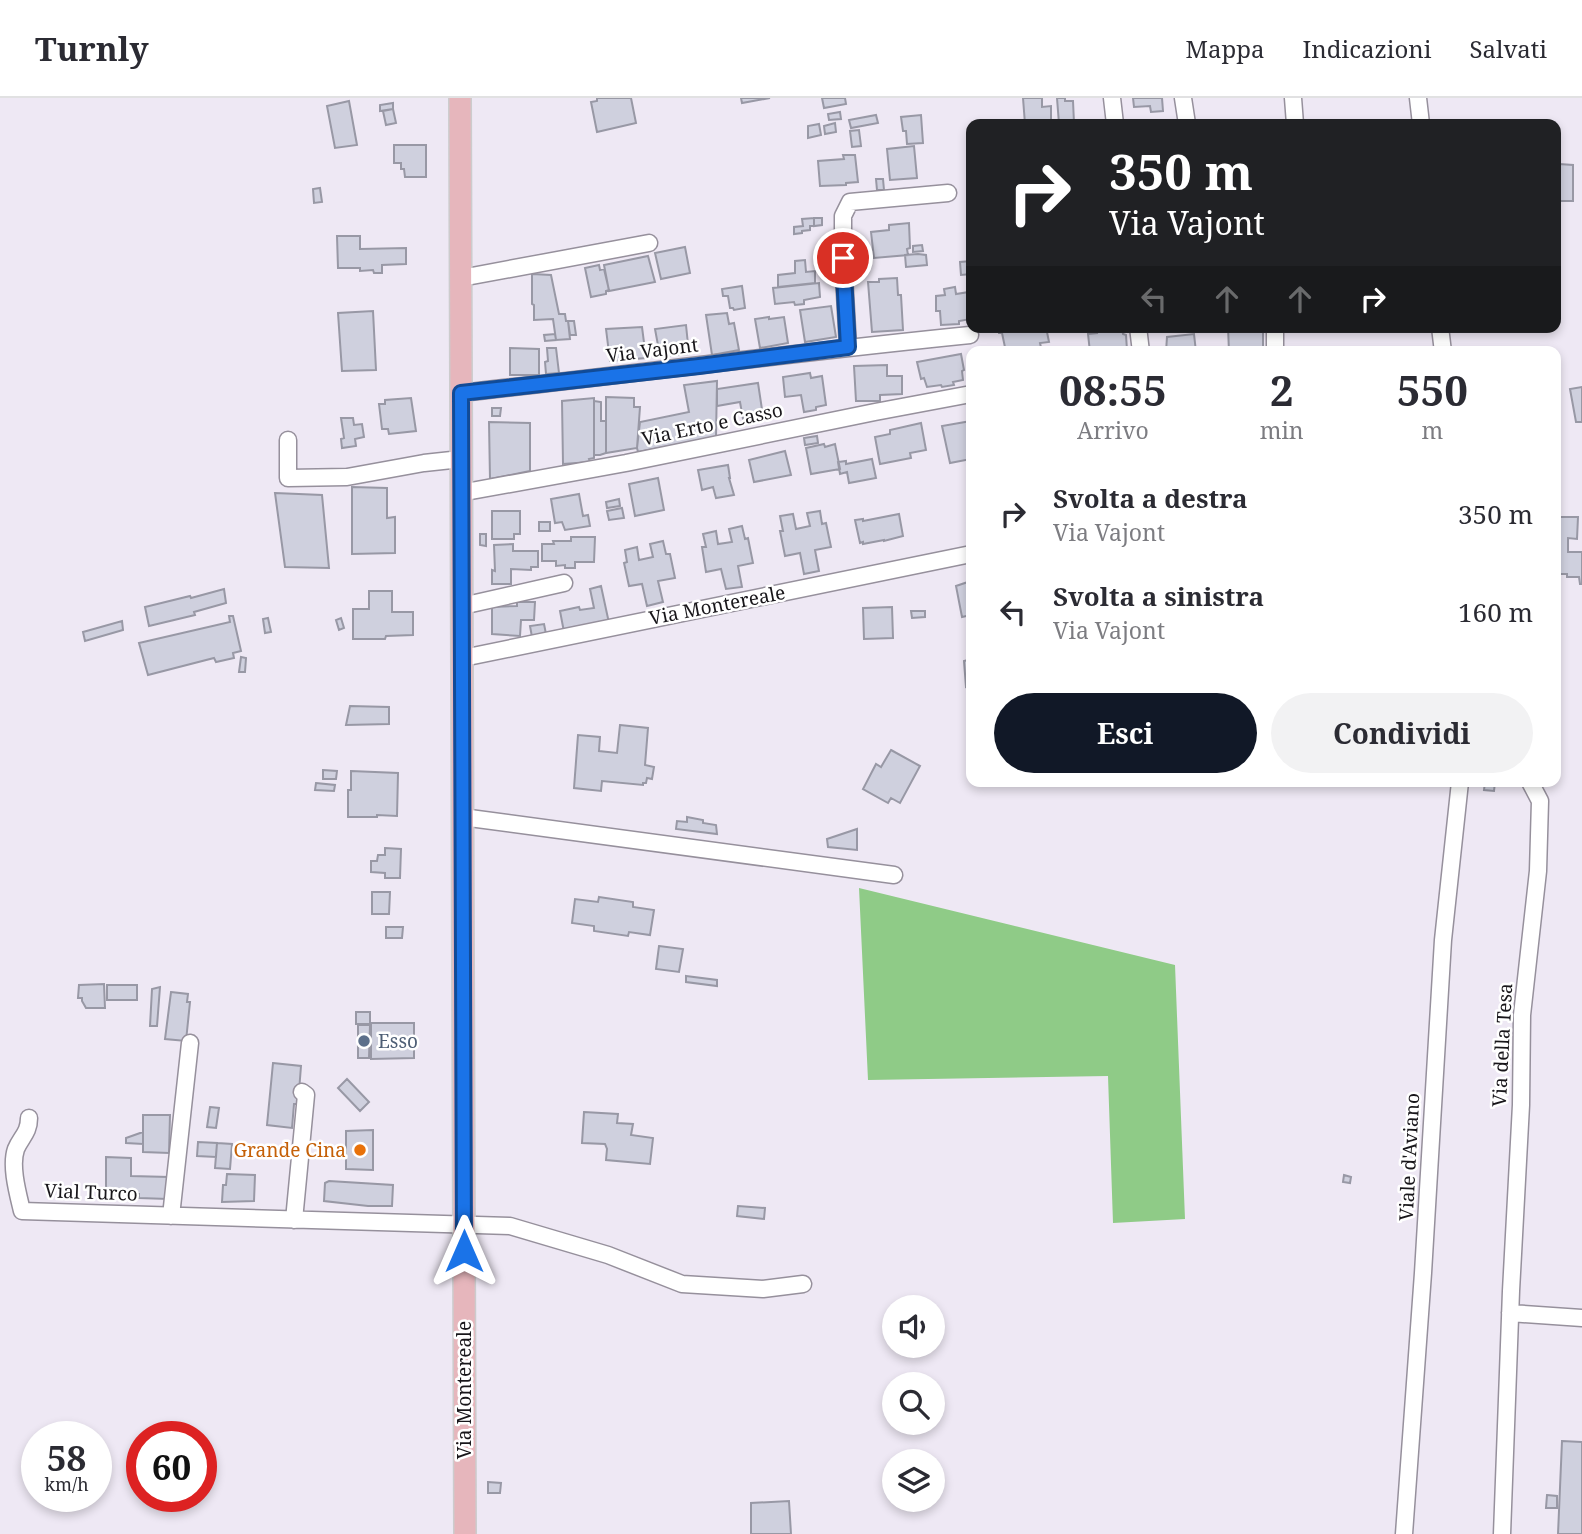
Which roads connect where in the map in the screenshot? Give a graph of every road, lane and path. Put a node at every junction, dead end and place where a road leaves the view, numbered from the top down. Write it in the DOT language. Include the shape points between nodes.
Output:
graph roads {
  1 [pos="460,98"];
  2 [pos="1112,98"];
  3 [pos="1183,98"];
  4 [pos="1293,98"];
  5 [pos="1418,98"];
  6 [pos="1114,119"];
  7 [pos="1186,119"];
  8 [pos="1295,119"];
  9 [pos="1420,119"];
  10 [pos="948,194"];
  11 [pos="649,243"];
  12 [pos="461,278"];
  13 [pos="970,335"];
  14 [pos="848,347"];
  15 [pos="461,393"];
  16 [pos="966,395"];
  17 [pos="288,440"];
  18 [pos="461,459"];
  19 [pos="460,493"];
  20 [pos="966,555"];
  21 [pos="564,583"];
  22 [pos="462,606"];
  23 [pos="463,658"];
  24 [pos="1459,787"];
  25 [pos="1533,787"];
  26 [pos="462,817"];
  27 [pos="894,875"];
  28 [pos="190,1043"];
  29 [pos="302,1092"];
  30 [pos="29,1118"];
  31 [pos="171,1216"];
  32 [pos="294,1220"];
  33 [pos="464,1225"];
  34 [pos="803,1284"];
  35 [pos="1510,1313"];
  36 [pos="1582,1318"];
  37 [pos="465,1534"];
  38 [pos="1404,1534"];
  39 [pos="1502,1534"];
  1 -- 12 [label="main road, Via Montereale"];
  2 -- 6 [label="street"];
  3 -- 7 [label="street"];
  4 -- 8 [label="street"];
  5 -- 9 [label="street"];
  10 -- 14 [label="street" via="850,202 842,216"];
  11 -- 12 [label="street"];
  12 -- 15 [label="main road, Via Montereale"];
  13 -- 14 [label="street, Via Vajont"];
  14 -- 15 [label="street, Via Vajont"];
  15 -- 18 [label="main road, Via Montereale"];
  16 -- 19 [label="street, Via Erto e Casso"];
  17 -- 18 [label="street" via="288,478 346,477"];
  18 -- 19 [label="main road, Via Montereale"];
  19 -- 22 [label="main road, Via Montereale"];
  20 -- 23 [label="street, Via Montereale"];
  21 -- 22 [label="street"];
  22 -- 23 [label="main road, Via Montereale"];
  23 -- 26 [label="main road, Via Montereale"];
  24 -- 38 [label="street, Viale d'Aviano" via="1443,940"];
  25 -- 35 [label="street, Via della Tesa" via="1540,800 1538,871 1522,1015"];
  26 -- 27 [label="street"];
  26 -- 33 [label="main road, Via Montereale"];
  28 -- 31 [label="street"];
  29 -- 32 [label="street" via="306,1095"];
  30 -- 31 [label="street, Vial Turco" via="29,1128 16,1150 22,1211"];
  31 -- 32 [label="street, Vial Turco"];
  32 -- 33 [label="street, Vial Turco"];
  33 -- 34 [label="street, Vial Turco" via="510,1226 608,1255 682,1284 763,1289"];
  33 -- 37 [label="main road, Via Montereale"];
  35 -- 36 [label="street"];
  35 -- 39 [label="street, Via della Tesa"];
}
